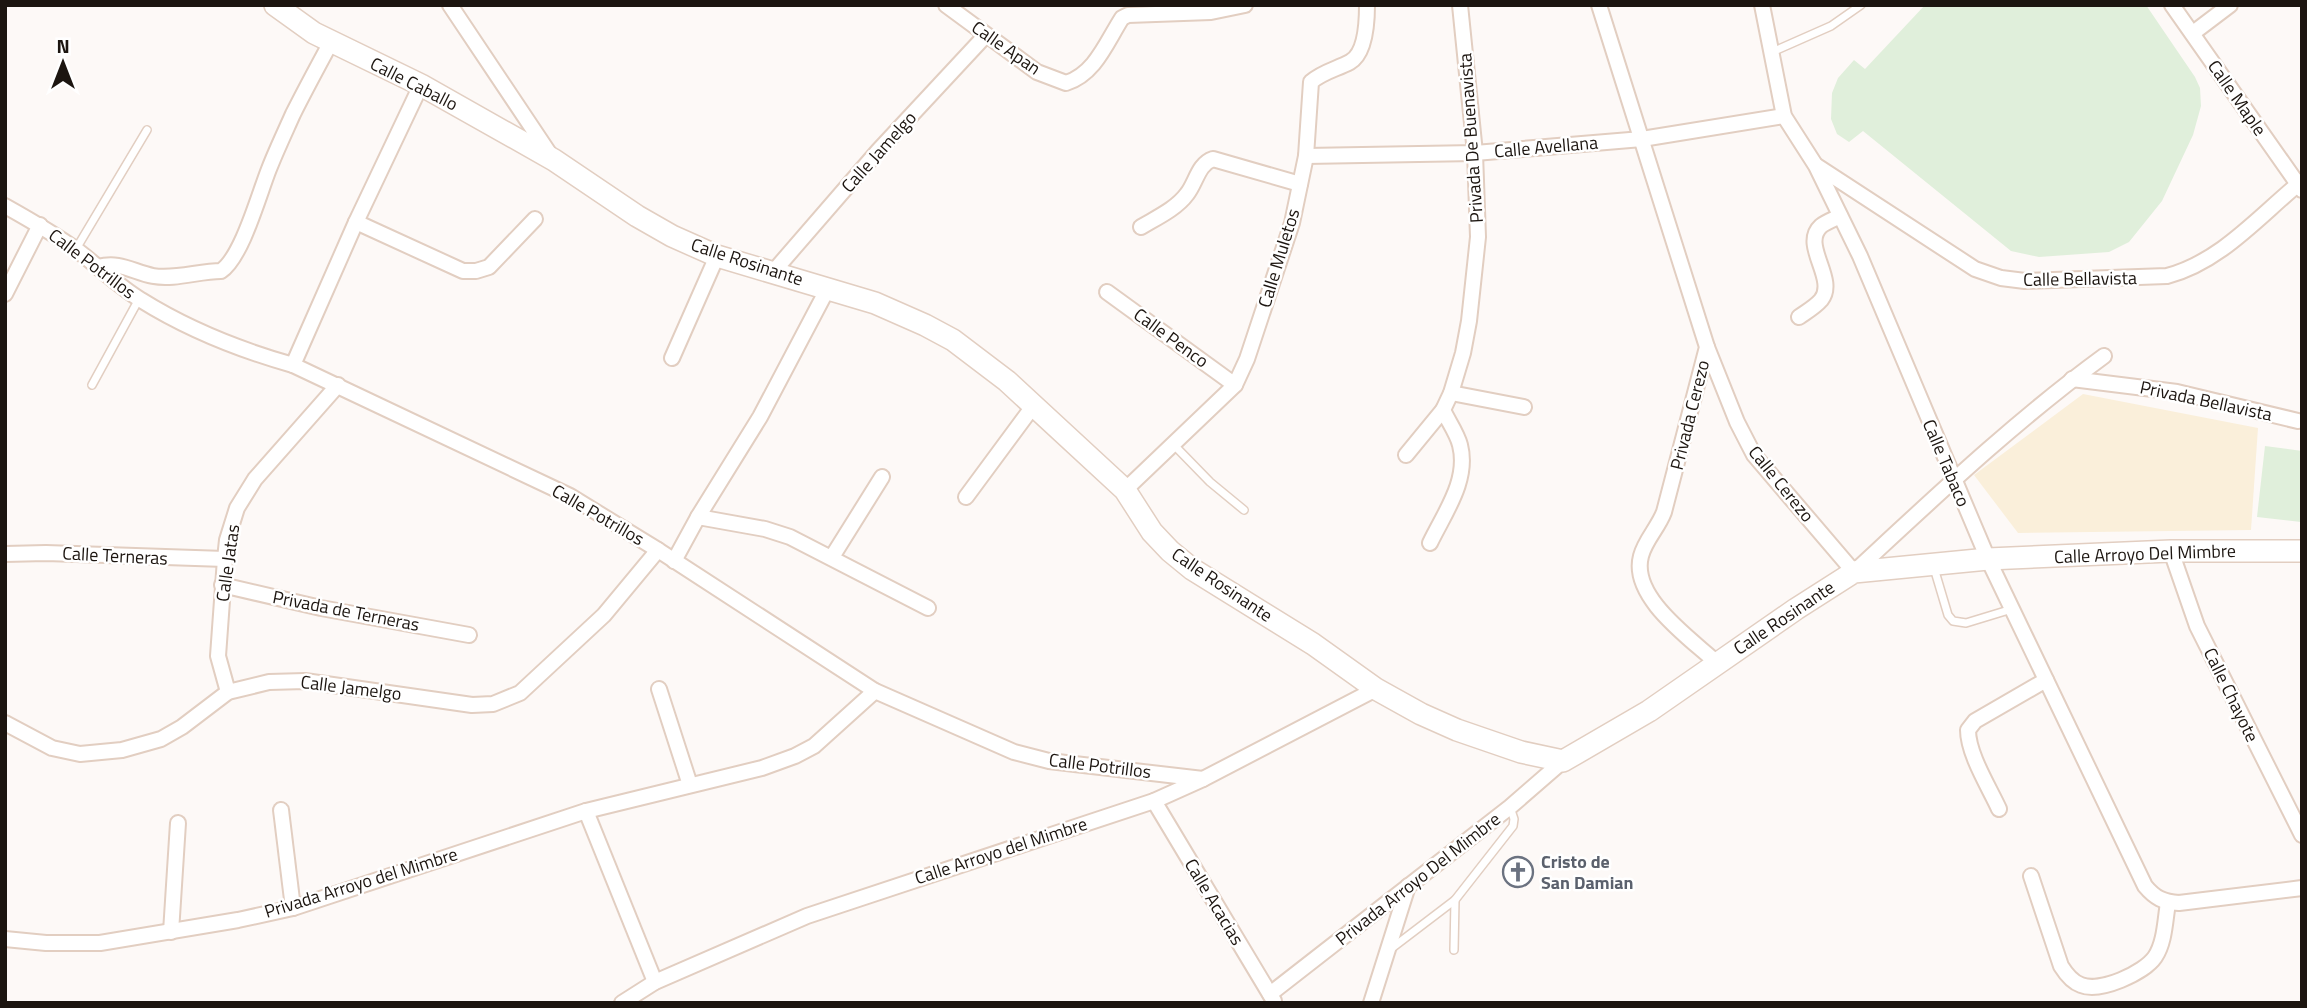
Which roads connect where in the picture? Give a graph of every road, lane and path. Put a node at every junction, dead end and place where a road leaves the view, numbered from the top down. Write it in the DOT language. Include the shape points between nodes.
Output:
graph roads {
  1 [pos="275,5"];
  2 [pos="450,5"];
  3 [pos="946,5"];
  4 [pos="1245,5"];
  5 [pos="1367,5"];
  6 [pos="1460,5"];
  7 [pos="1600,5"];
  8 [pos="1762,5"];
  9 [pos="1861,5"];
  10 [pos="2172,5"];
  11 [pos="2230,5"];
  12 [pos="1157,10"];
  13 [pos="2193,33"];
  14 [pos="986,35"];
  15 [pos="331,42"];
  16 [pos="1771,52"];
  17 [pos="421,85"];
  18 [pos="1784,116"];
  19 [pos="147,130"];
  20 [pos="1642,139"];
  21 [pos="1475,153"];
  22 [pos="1307,156"];
  23 [pos="554,160"];
  24 [pos="1816,166"];
  25 [pos="1300,184"];
  26 [pos="2300,185"];
  27 [pos="5,206"];
  28 [pos="1840,216"];
  29 [pos="535,219"];
  30 [pos="356,222"];
  31 [pos="40,225"];
  32 [pos="1141,227"];
  33 [pos="75,249"];
  34 [pos="718,257"];
  35 [pos="98,267"];
  36 [pos="774,271"];
  37 [pos="828,288"];
  38 [pos="1107,292"];
  39 [pos="5,294"];
  40 [pos="139,299"];
  41 [pos="1799,317"];
  42 [pos="1707,347"];
  43 [pos="2104,356"];
  44 [pos="672,358"];
  45 [pos="293,365"];
  46 [pos="2072,379"];
  47 [pos="92,385"];
  48 [pos="1235,385"];
  49 [pos="338,386"];
  50 [pos="1451,393"];
  51 [pos="1034,405"];
  52 [pos="1524,407"];
  53 [pos="1443,410"];
  54 [pos="2298,421"];
  55 [pos="1173,444"];
  56 [pos="1406,455"];
  57 [pos="882,477"];
  58 [pos="1953,480"];
  59 [pos="1125,490"];
  60 [pos="966,497"];
  61 [pos="1244,510"];
  62 [pos="698,517"];
  63 [pos="1430,542"];
  64 [pos="658,550"];
  65 [pos="2171,551"];
  66 [pos="2302,551"];
  67 [pos="5,554"];
  68 [pos="832,557"];
  69 [pos="225,559"];
  70 [pos="1988,559"];
  71 [pos="674,561"];
  72 [pos="1933,565"];
  73 [pos="1854,572"];
  74 [pos="222,585"];
  75 [pos="928,608"];
  76 [pos="2012,609"];
  77 [pos="469,635"];
  78 [pos="1717,663"];
  79 [pos="2046,680"];
  80 [pos="659,689"];
  81 [pos="1376,690"];
  82 [pos="875,691"];
  83 [pos="228,692"];
  84 [pos="5,723"];
  85 [pos="1563,761"];
  86 [pos="1203,779"];
  87 [pos="690,785"];
  88 [pos="1154,801"];
  89 [pos="1510,807"];
  90 [pos="1999,809"];
  91 [pos="281,810"];
  92 [pos="586,811"];
  93 [pos="178,823"];
  94 [pos="2302,835"];
  95 [pos="2031,876"];
  96 [pos="1408,886"];
  97 [pos="2302,888"];
  98 [pos="1455,900"];
  99 [pos="2168,903"];
  100 [pos="293,908"];
  101 [pos="171,932"];
  102 [pos="5,939"];
  103 [pos="1454,950"];
  104 [pos="1387,952"];
  105 [pos="655,982"];
  106 [pos="1268,1000"];
  107 [pos="622,1003"];
  108 [pos="1371,1003"];
  1 -- 15 [label="street, Calle Caballo"];
  2 -- 23 [label="street, Calle Rosinante"];
  3 -- 14 [label="street, Calle Apan"];
  4 -- 12 [label="street, Calle Apan" via="1211,12"];
  5 -- 22 [label="street, Calle Muletos" via="1355,58 1311,82"];
  6 -- 21 [label="street, Privada De Buenavista"];
  7 -- 20 [label="street"];
  8 -- 16 [label="street, Calle Tabaco"];
  9 -- 16 [label="lane" via="1831,26"];
  10 -- 13 [label="street, Calle Maple"];
  11 -- 13 [label="street"];
  12 -- 14 [label="street, Calle Apan" via="1122,18 1083,76 1066,83 1037,72"];
  13 -- 26 [label="street, Calle Maple"];
  14 -- 36 [label="street, Calle Jamelgo"];
  15 -- 17 [label="street, Calle Caballo"];
  15 -- 35 [label="street" via="293,114 227,267 156,277 121,265"];
  16 -- 18 [label="street, Calle Tabaco"];
  17 -- 23 [label="street, Calle Caballo"];
  17 -- 30 [label="street"];
  18 -- 20 [label="street, Calle Avellana"];
  18 -- 24 [label="street, Calle Tabaco"];
  19 -- 33 [label="lane"];
  20 -- 21 [label="street, Calle Avellana"];
  20 -- 42 [label="street, Privada Cerezo"];
  21 -- 22 [label="street, Calle Avellana"];
  21 -- 50 [label="street, Privada De Buenavista" via="1478,237 1469,321"];
  22 -- 25 [label="street, Calle Muletos"];
  23 -- 34 [label="street, Calle Rosinante" via="637,216"];
  24 -- 26 [label="street, Calle Bellavista" via="1975,269 2025,282 2167,276 2186,271 2210,259"];
  24 -- 28 [label="street, Calle Tabaco"];
  25 -- 32 [label="street" via="1216,160 1205,163 1184,199"];
  25 -- 48 [label="street, Calle Muletos" via="1292,223"];
  27 -- 31 [label="street, Calle Potrillos"];
  28 -- 41 [label="street" via="1819,227 1815,236 1826,292"];
  28 -- 58 [label="street, Calle Tabaco"];
  29 -- 30 [label="street" via="489,267 476,271 463,271"];
  30 -- 45 [label="street"];
  31 -- 33 [label="street, Calle Potrillos"];
  31 -- 39 [label="street"];
  33 -- 35 [label="street, Calle Potrillos"];
  34 -- 36 [label="street, Calle Rosinante"];
  34 -- 44 [label="street"];
  35 -- 40 [label="street, Calle Potrillos"];
  36 -- 37 [label="street, Calle Rosinante"];
  37 -- 51 [label="street, Calle Rosinante" via="875,303 953,340"];
  37 -- 62 [label="street" via="760,417"];
  38 -- 48 [label="street, Calle Penco"];
  40 -- 45 [label="street, Calle Potrillos" via="198,331"];
  40 -- 47 [label="lane"];
  42 -- 73 [label="street, Calle Cerezo" via="1754,455"];
  42 -- 78 [label="street, Privada Cerezo" via="1664,512 1644,545 1639,569 1643,587 1655,604"];
  43 -- 46 [label="street"];
  45 -- 49 [label="street, Calle Potrillos"];
  46 -- 54 [label="street, Privada Bellavista" via="2177,392"];
  46 -- 58 [label="street"];
  48 -- 55 [label="street, Calle Muletos"];
  49 -- 64 [label="street, Calle Potrillos" via="570,496"];
  49 -- 69 [label="street, Calle Jatas" via="255,479 237,508"];
  50 -- 52 [label="street"];
  50 -- 53 [label="street, Privada De Buenavista"];
  51 -- 59 [label="street, Calle Rosinante"];
  51 -- 60 [label="street"];
  53 -- 56 [label="street, Privada De Buenavista"];
  53 -- 63 [label="street" via="1460,442 1463,463 1458,485"];
  55 -- 59 [label="street, Calle Muletos"];
  55 -- 61 [label="lane"];
  57 -- 68 [label="street"];
  58 -- 70 [label="street, Calle Tabaco"];
  58 -- 73 [label="street"];
  59 -- 81 [label="street, Calle Rosinante" via="1152,531 1192,569 1313,644"];
  62 -- 68 [label="street" via="765,529"];
  62 -- 71 [label="street"];
  64 -- 71 [label="street, Calle Potrillos"];
  64 -- 83 [label="street, Calle Jamelgo" via="604,615 520,692 500,701 472,705 304,681 269,682"];
  65 -- 66 [label="street, Calle Arroyo Del Mimbre"];
  65 -- 70 [label="street, Calle Arroyo Del Mimbre"];
  65 -- 94 [label="street, Calle Chayote" via="2197,626"];
  67 -- 69 [label="street, Calle Terneras"];
  68 -- 75 [label="street"];
  69 -- 74 [label="street, Calle Jatas"];
  70 -- 72 [label="street, Calle Rosinante"];
  70 -- 76 [label="street, Calle Tabaco"];
  71 -- 82 [label="street, Calle Potrillos"];
  72 -- 73 [label="street, Calle Rosinante"];
  72 -- 76 [label="lane" via="1953,621 1966,623"];
  73 -- 78 [label="street, Calle Rosinante"];
  74 -- 77 [label="street, Privada de Terneras"];
  74 -- 83 [label="street, Calle Jatas" via="218,656"];
  76 -- 79 [label="street, Calle Tabaco"];
  78 -- 85 [label="street, Calle Rosinante"];
  79 -- 90 [label="street" via="1975,721 1968,730 1968,740"];
  79 -- 99 [label="street, Calle Tabaco" via="2145,886"];
  80 -- 87 [label="street"];
  81 -- 85 [label="street, Calle Rosinante" via="1457,730"];
  81 -- 86 [label="street, Calle Arroyo del Mimbre"];
  82 -- 86 [label="street, Calle Potrillos" via="1026,755"];
  82 -- 87 [label="street, Privada Arroyo del Mimbre" via="814,746 795,756"];
  83 -- 84 [label="street, Calle Jamelgo" via="161,739 122,750 80,754 52,748"];
  85 -- 89 [label="street, Privada Arroyo Del Mimbre"];
  86 -- 88 [label="street, Calle Arroyo del Mimbre"];
  87 -- 92 [label="street, Privada Arroyo del Mimbre"];
  88 -- 105 [label="street, Calle Arroyo del Mimbre" via="807,916"];
  88 -- 106 [label="street, Calle Acacias"];
  89 -- 96 [label="street, Privada Arroyo Del Mimbre"];
  89 -- 98 [label="lane" via="1513,826"];
  91 -- 100 [label="street"];
  92 -- 100 [label="street, Privada Arroyo del Mimbre"];
  92 -- 105 [label="street"];
  93 -- 101 [label="street"];
  95 -- 99 [label="street" via="2061,966 2081,986 2104,986 2145,968 2161,947"];
  96 -- 104 [label="street"];
  96 -- 106 [label="street, Privada Arroyo Del Mimbre"];
  97 -- 99 [label="street"];
  98 -- 103 [label="lane"];
  98 -- 104 [label="lane"];
  100 -- 101 [label="street, Privada Arroyo del Mimbre"];
  101 -- 102 [label="street, Privada Arroyo del Mimbre" via="100,943"];
  104 -- 108 [label="street"];
  105 -- 107 [label="street, Calle Arroyo del Mimbre"];
}
